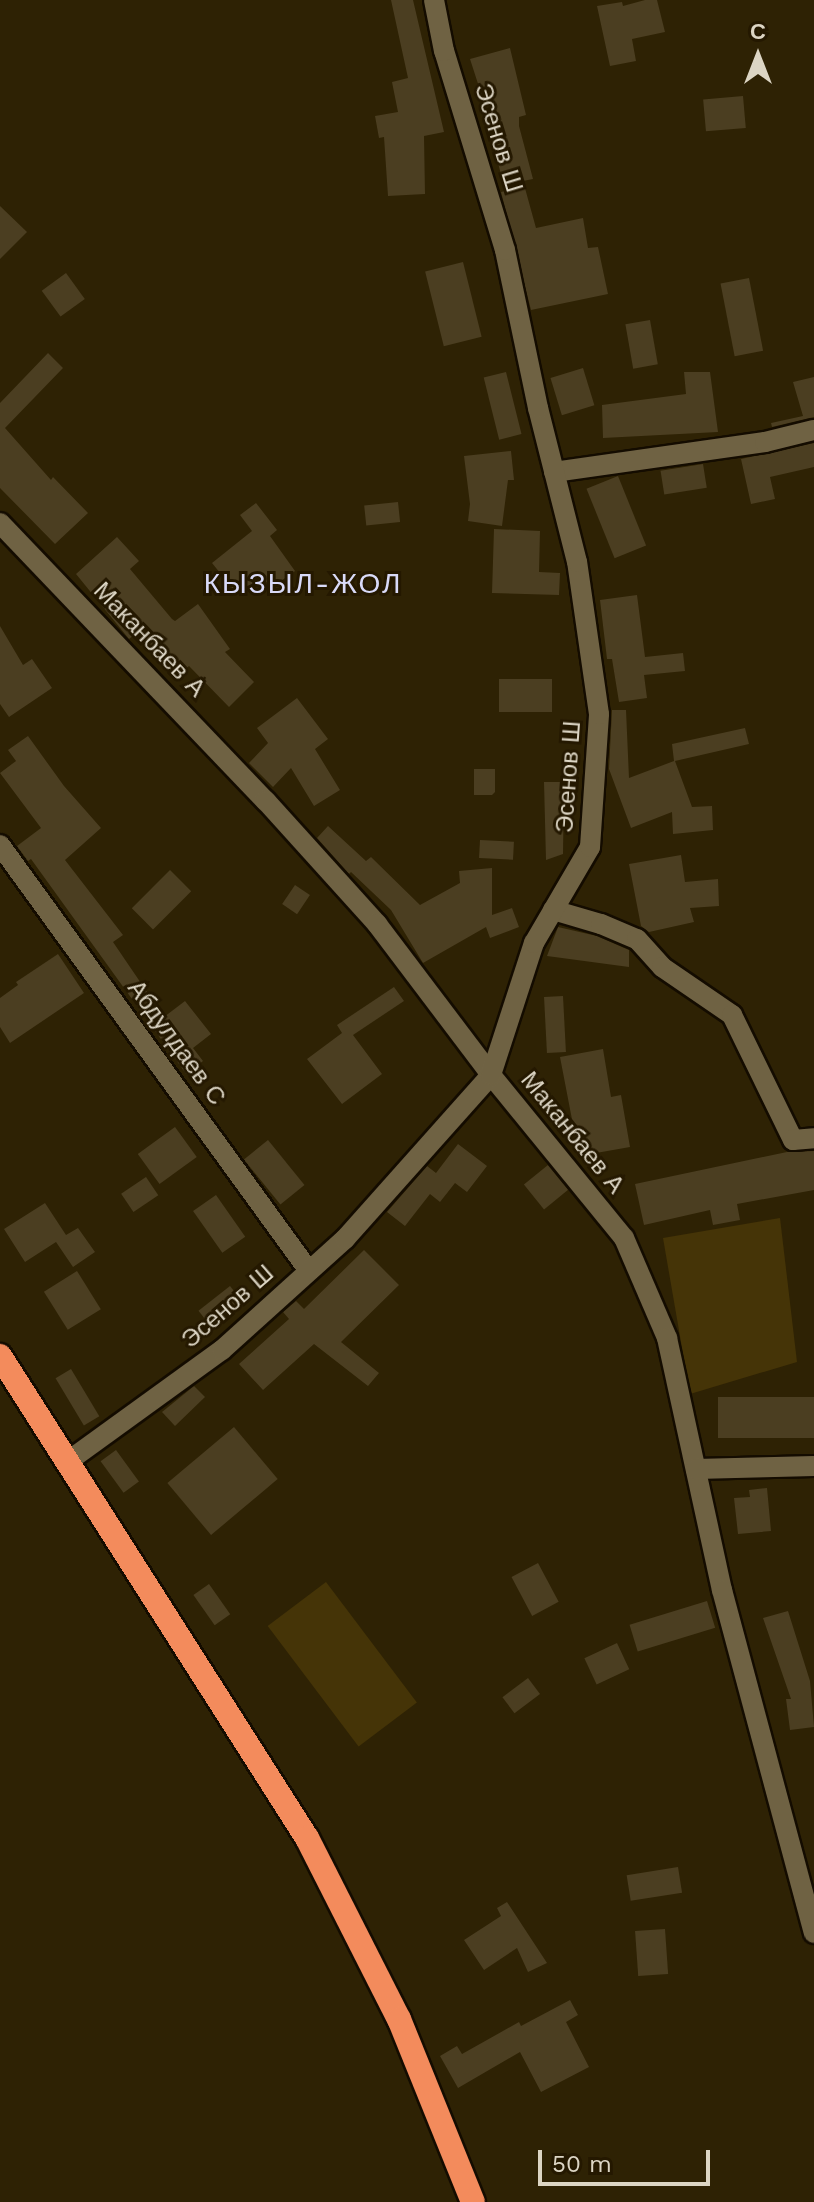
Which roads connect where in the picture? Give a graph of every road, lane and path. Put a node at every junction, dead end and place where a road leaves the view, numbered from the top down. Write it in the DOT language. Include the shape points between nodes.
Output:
graph roads {
  1 [pos="434,0"];
  2 [pos="814,430"];
  3 [pos="554,472"];
  4 [pos="0,523"];
  5 [pos="0,845"];
  6 [pos="553,910"];
  7 [pos="491,1075"];
  8 [pos="814,1138"];
  9 [pos="309,1271"];
  10 [pos="0,1356"];
  11 [pos="67,1462"];
  12 [pos="814,1466"];
  13 [pos="696,1469"];
  14 [pos="811,1910"];
  15 [pos="814,1933"];
  16 [pos="473,2202"];
  1 -- 3 [label="street, Эсенов Ш" via="444,51 505,250"];
  2 -- 3 [label="street" via="765,442"];
  3 -- 6 [label="street, Эсенов Ш" via="577,562 599,714 590,847"];
  4 -- 7 [label="street, Маканбаев А" via="377,924"];
  5 -- 9 [label="street, Абдулдаев С"];
  6 -- 7 [label="street, Эсенов Ш" via="534,943"];
  6 -- 8 [label="street" via="637,939 662,967 732,1015 793,1140"];
  7 -- 9 [label="street, Эсенов Ш" via="345,1239"];
  7 -- 13 [label="street, Маканбаев А" via="624,1238 667,1338"];
  9 -- 11 [label="street, Эсенов Ш" via="222,1350"];
  10 -- 11 [label="highway"];
  11 -- 16 [label="highway" via="307,1838 399,2019"];
  12 -- 13 [label="street"];
  13 -- 14 [label="street, Маканбаев А" via="722,1590"];
  14 -- 15 [label="street, Маканбаев А"];
}
